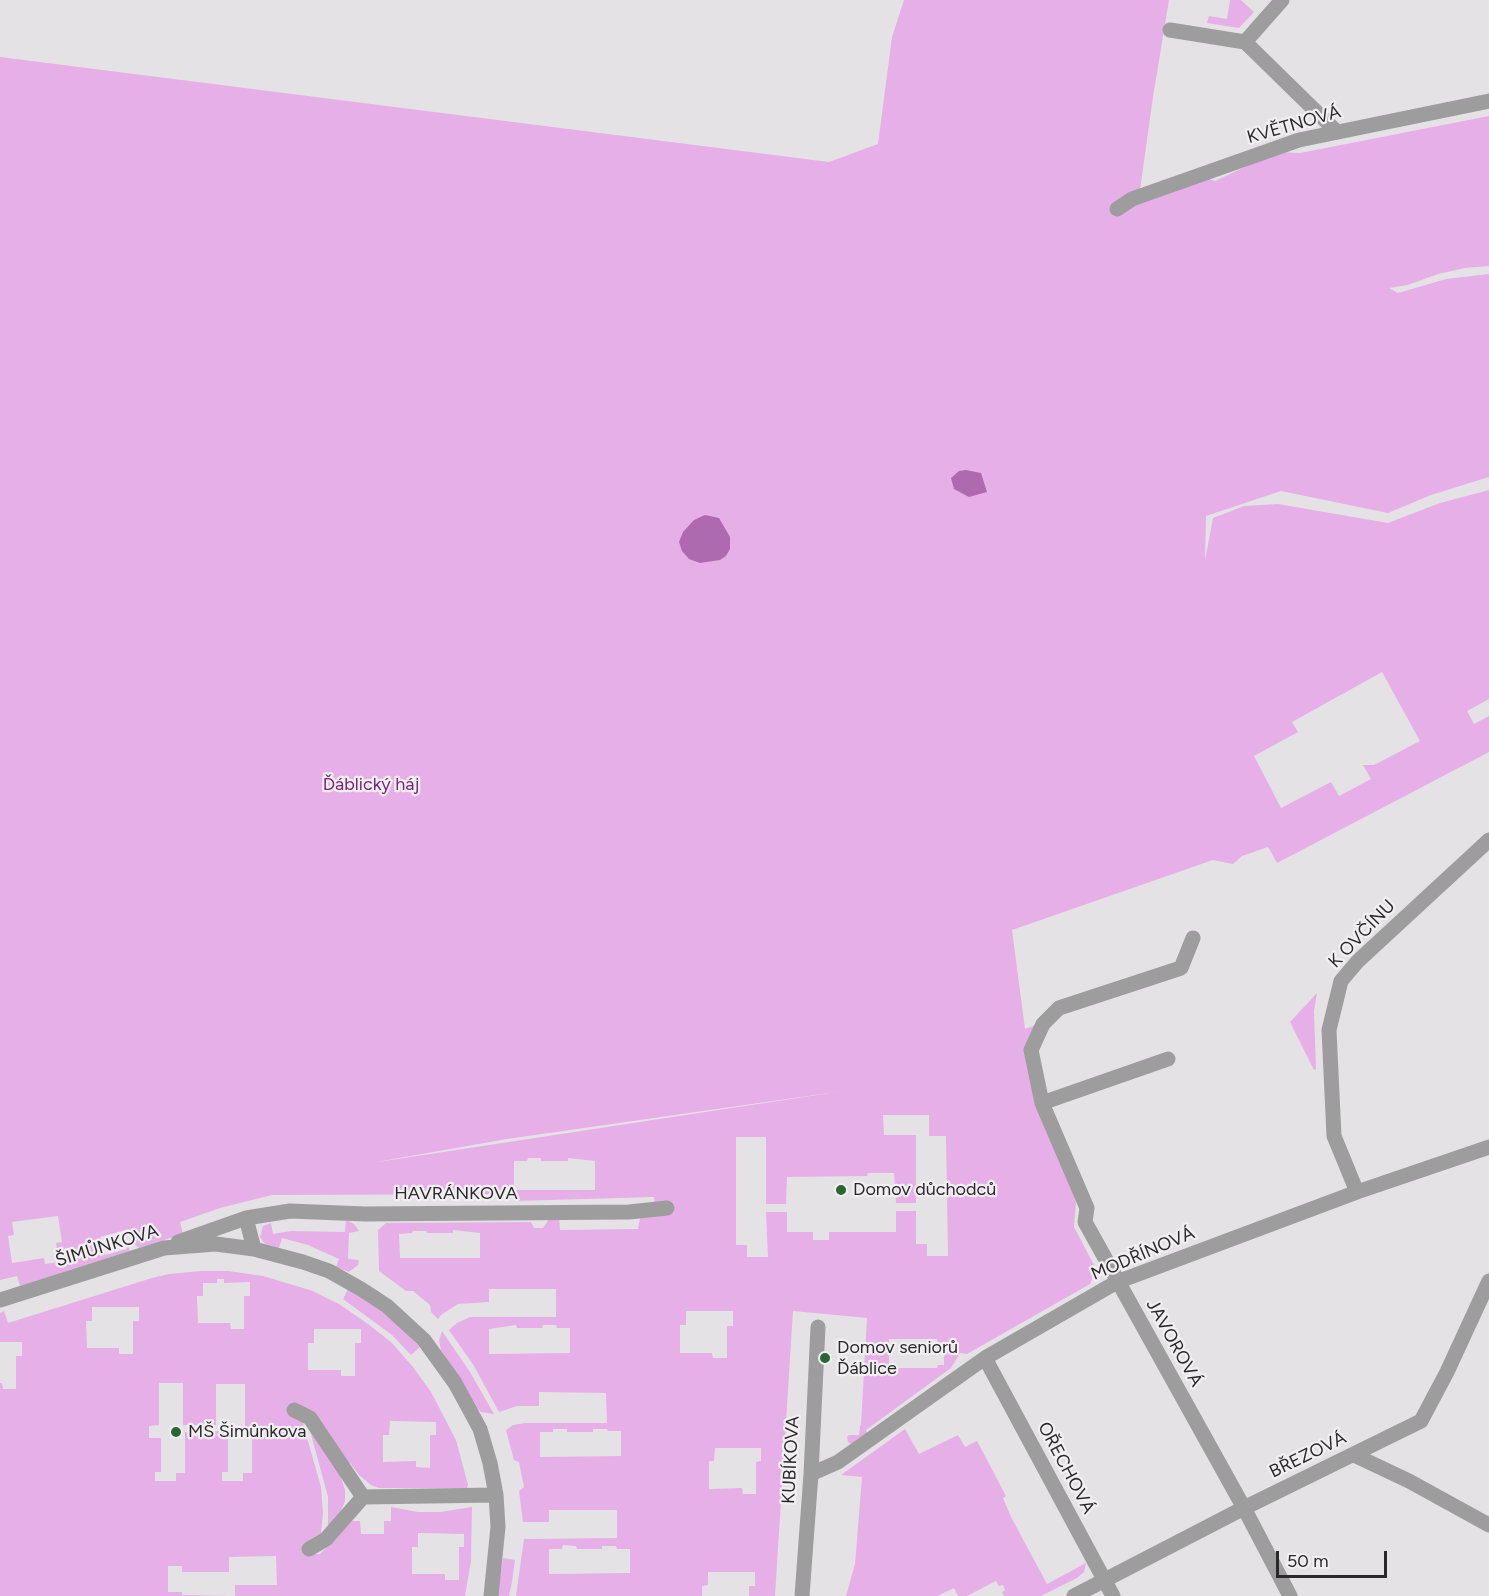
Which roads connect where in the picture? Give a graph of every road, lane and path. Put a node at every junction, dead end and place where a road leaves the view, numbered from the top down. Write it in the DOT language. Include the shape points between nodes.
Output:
graph roads {
  1 [pos="1282,0"];
  2 [pos="1170,30"];
  3 [pos="1245,42"];
  4 [pos="1489,101"];
  5 [pos="1336,131"];
  6 [pos="1117,209"];
  7 [pos="1489,840"];
  8 [pos="1193,938"];
  9 [pos="1168,1059"];
  10 [pos="1042,1103"];
  11 [pos="1489,1147"];
  12 [pos="1357,1192"];
  13 [pos="667,1208"];
  14 [pos="246,1218"];
  15 [pos="164,1248"];
  16 [pos="254,1249"];
  17 [pos="1489,1281"];
  18 [pos="1117,1282"];
  19 [pos="0,1300"];
  20 [pos="818,1327"];
  21 [pos="985,1358"];
  22 [pos="294,1410"];
  23 [pos="1354,1455"];
  24 [pos="811,1474"];
  25 [pos="496,1496"];
  26 [pos="363,1497"];
  27 [pos="1244,1508"];
  28 [pos="1489,1525"];
  29 [pos="309,1549"];
  30 [pos="1105,1581"];
  31 [pos="491,1596"];
  32 [pos="802,1596"];
  33 [pos="1074,1596"];
  34 [pos="1113,1596"];
  35 [pos="1290,1596"];
  1 -- 3 [label="street"];
  2 -- 3 [label="street"];
  3 -- 5 [label="street"];
  4 -- 5 [label="street, KVĚTNOVÁ"];
  5 -- 6 [label="street, KVĚTNOVÁ" via="1299,140 1132,199"];
  7 -- 12 [label="street, K OVČÍNU" via="1341,981 1329,1030 1334,1136"];
  8 -- 10 [label="street, JAVOROVÁ" via="1181,968 1059,1008 1043,1024 1031,1050"];
  9 -- 10 [label="street"];
  10 -- 18 [label="street, JAVOROVÁ" via="1087,1208 1085,1222"];
  11 -- 12 [label="street, MODŘÍNOVÁ"];
  12 -- 18 [label="street, MODŘÍNOVÁ"];
  13 -- 14 [label="street, HAVRÁNKOVA" via="365,1214 290,1211"];
  14 -- 15 [label="street, HAVRÁNKOVA"];
  14 -- 16 [label="street"];
  15 -- 16 [label="street, ŠIMŮNKOVA" via="216,1244"];
  15 -- 19 [label="street, ŠIMŮNKOVA"];
  16 -- 25 [label="street, ŠIMŮNKOVA" via="329,1271 387,1306 424,1341 455,1383 480,1429"];
  17 -- 23 [label="street, BŘEZOVÁ" via="1421,1421"];
  18 -- 21 [label="street, MODŘÍNOVÁ"];
  18 -- 27 [label="street, JAVOROVÁ"];
  20 -- 24 [label="street, KUBÍKOVA"];
  21 -- 24 [label="street, MODŘÍNOVÁ" via="838,1462"];
  21 -- 30 [label="street, OŘECHOVÁ"];
  22 -- 26 [label="street" via="310,1418"];
  23 -- 27 [label="street, BŘEZOVÁ"];
  23 -- 28 [label="street"];
  24 -- 32 [label="street, KUBÍKOVA"];
  25 -- 26 [label="street"];
  25 -- 31 [label="street, ŠIMŮNKOVA" via="497,1545"];
  26 -- 29 [label="street" via="326,1539"];
  27 -- 30 [label="street, BŘEZOVÁ"];
  27 -- 35 [label="street, JAVOROVÁ"];
  30 -- 33 [label="street, BŘEZOVÁ"];
  30 -- 34 [label="street, OŘECHOVÁ"];
}
